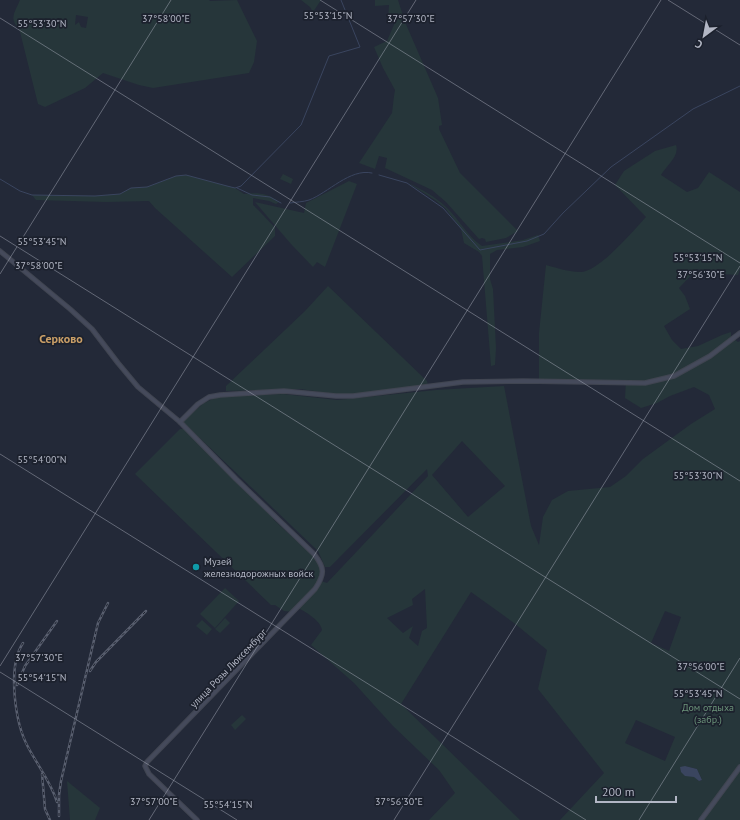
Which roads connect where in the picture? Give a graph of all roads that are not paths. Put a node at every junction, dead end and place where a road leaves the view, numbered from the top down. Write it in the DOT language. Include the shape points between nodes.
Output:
graph roads {
  1 [pos="0,251"];
  2 [pos="740,333"];
  3 [pos="180,422"];
  4 [pos="740,767"];
  5 [pos="197,820"];
  6 [pos="701,820"];
  1 -- 3 [label="main road" via="92,329 134,382"];
  2 -- 3 [label="main road" via="710,356 674,376 645,382 463,382 353,396 284,391 228,394 209,397"];
  3 -- 5 [label="main road, улица Розы Люксембург" via="236,480 314,554 323,572 315,589 147,762 145,766 149,774"];
  4 -- 6 [label="main road"];
}
